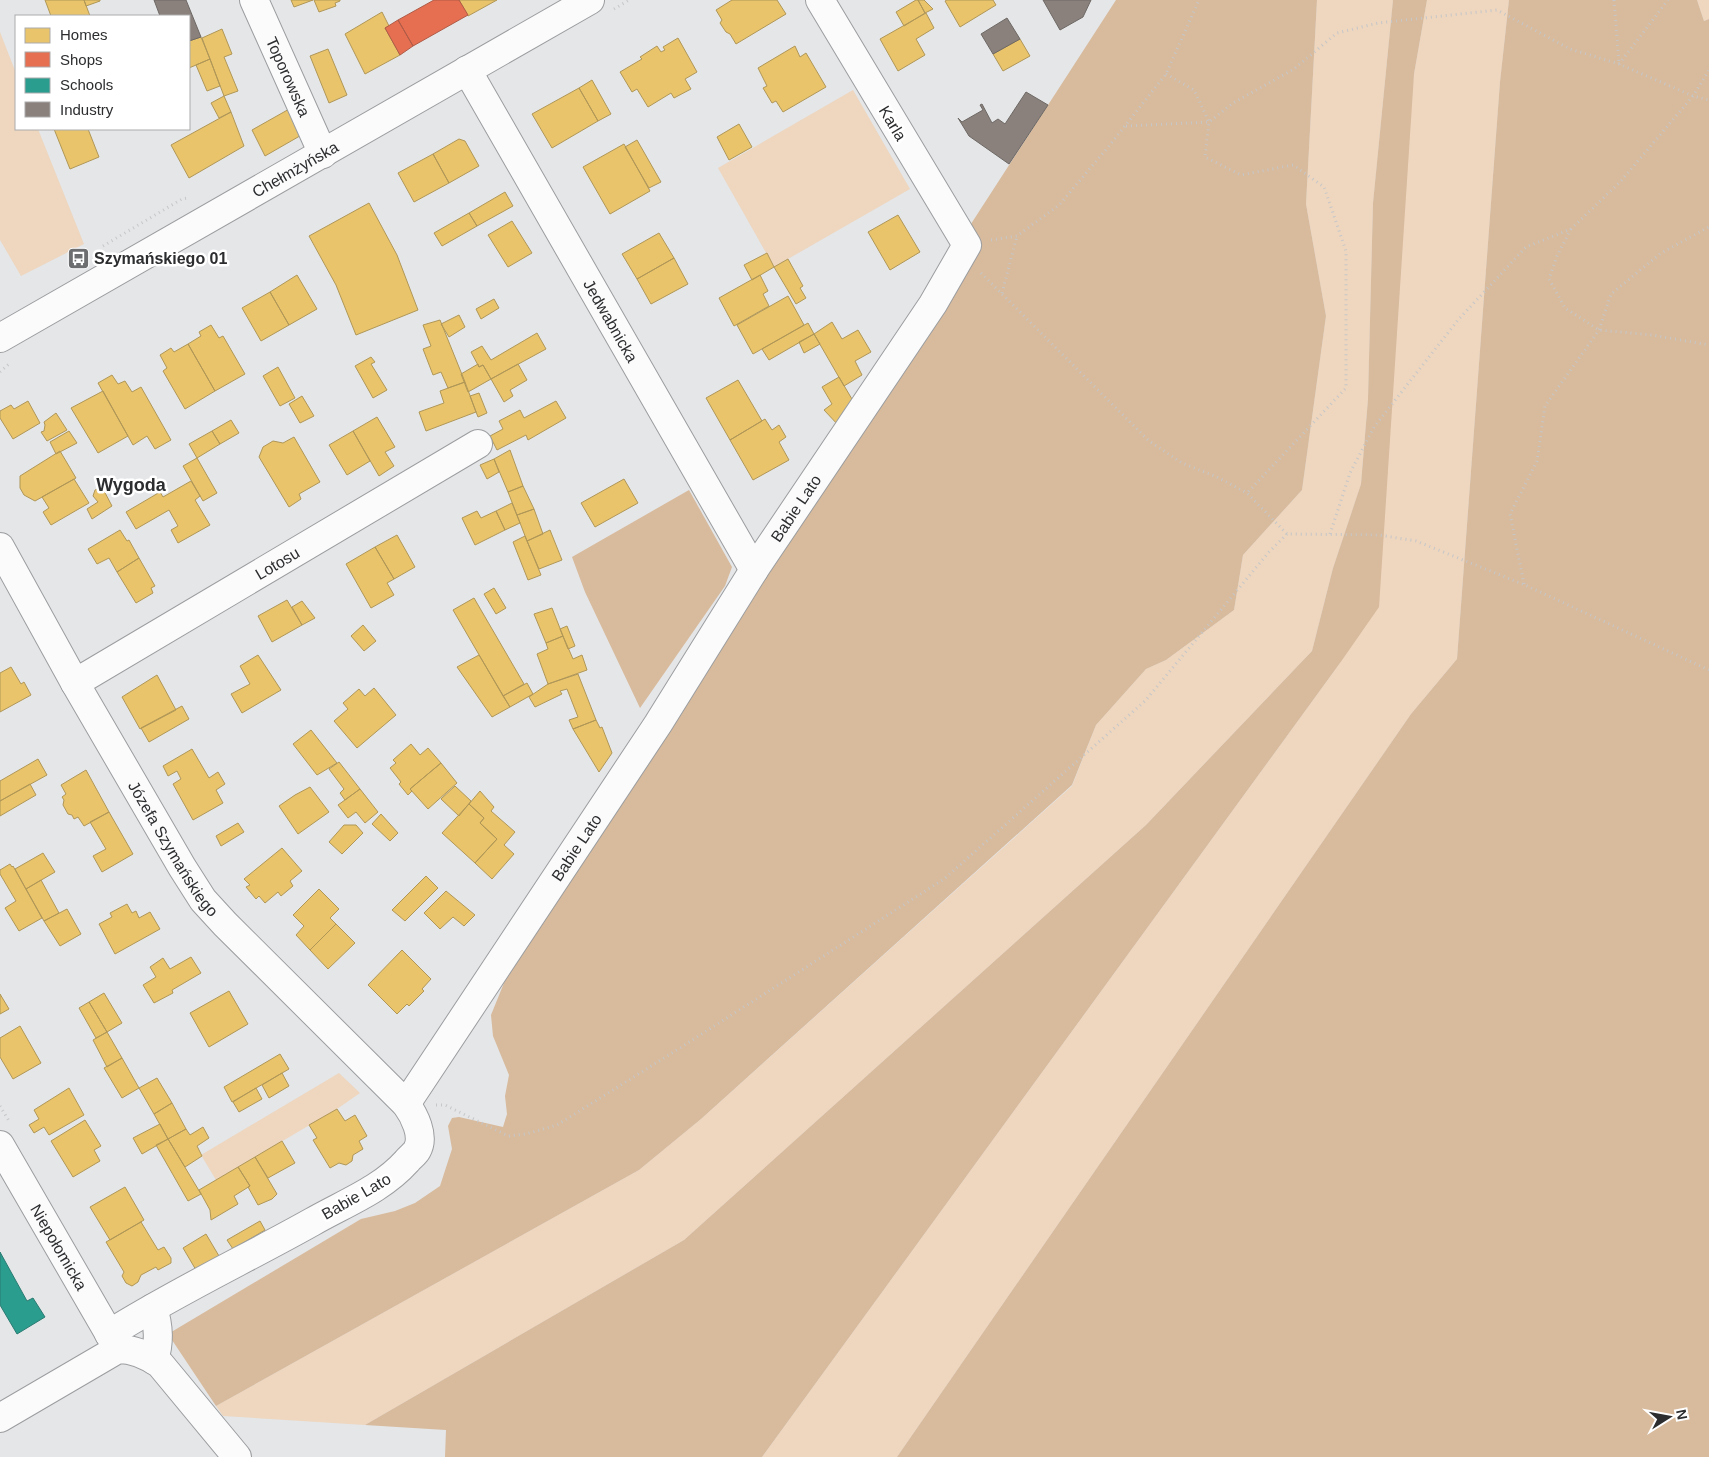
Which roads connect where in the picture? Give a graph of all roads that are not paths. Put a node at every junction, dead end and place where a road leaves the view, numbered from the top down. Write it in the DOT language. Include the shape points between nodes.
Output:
graph roads {
  1 [pos="254,0"];
  2 [pos="590,0"];
  3 [pos="820,0"];
  4 [pos="467,70"];
  5 [pos="323,154"];
  6 [pos="967,245"];
  7 [pos="0,338"];
  8 [pos="478,444"];
  9 [pos="0,547"];
  10 [pos="754,570"];
  11 [pos="75,684"];
  12 [pos="406,1104"];
  13 [pos="0,1145"];
  14 [pos="144,1313"];
  15 [pos="113,1342"];
  16 [pos="154,1360"];
  17 [pos="0,1418"];
  18 [pos="237,1457"];
  1 -- 5 [label="street, Toporowska"];
  2 -- 4 [label="street, Chełmżyńska"];
  3 -- 6 [label="street, Karla"];
  4 -- 5 [label="street, Chełmżyńska"];
  4 -- 10 [label="street, Jedwabnicka"];
  5 -- 7 [label="street, Chełmżyńska"];
  6 -- 10 [label="street, Babie Lato" via="933,304"];
  8 -- 11 [label="street, Lotosu"];
  9 -- 11 [label="street, Józefa Szymańskiego"];
  10 -- 12 [label="street, Babie Lato" via="658,724"];
  11 -- 12 [label="street, Józefa Szymańskiego" via="203,900"];
  12 -- 14 [label="street, Babie Lato" via="414,1115 420,1141 417,1150 397,1172 375,1188"];
  13 -- 15 [label="street, Niepołomicka"];
  14 -- 15 [label="street, Babie Lato"];
  14 -- 16 [label="street" via="157,1320 159,1338"];
  15 -- 16 [label="street"];
  15 -- 17 [label="street, Babie Lato"];
  16 -- 18 [label="street" via="170,1374"];
}
